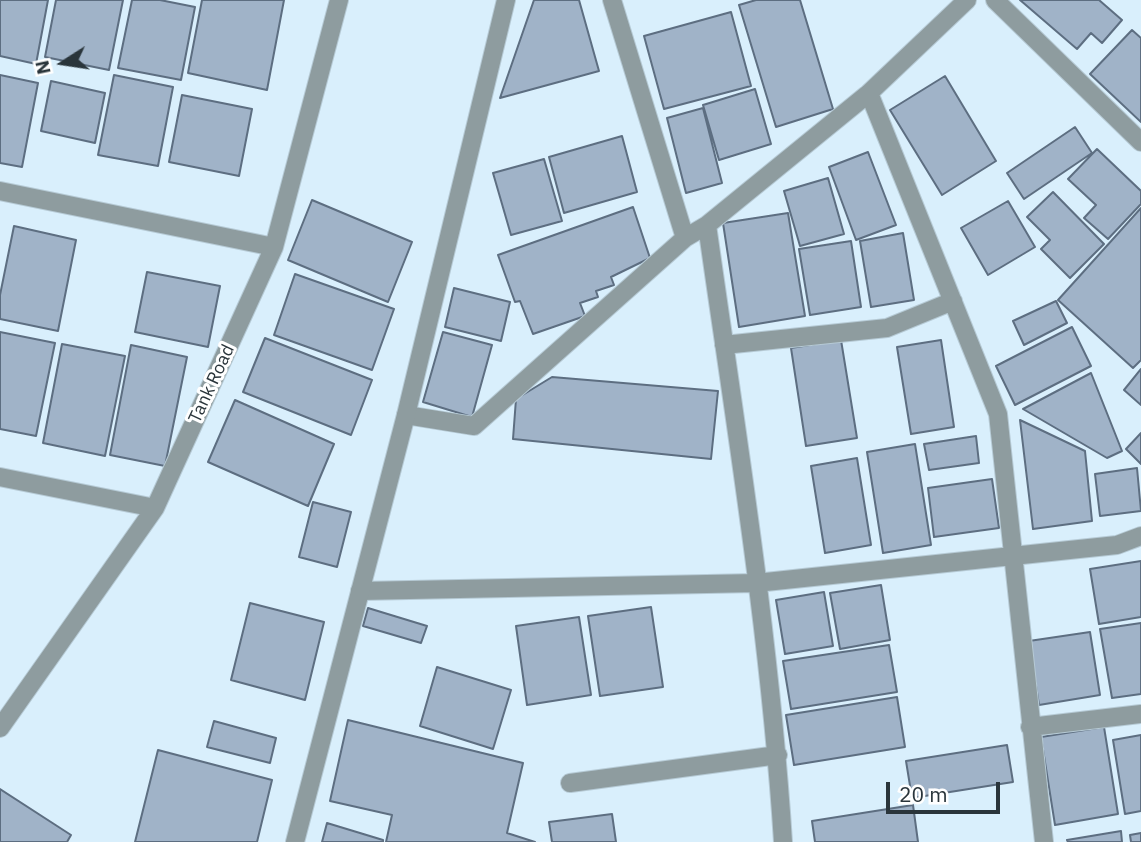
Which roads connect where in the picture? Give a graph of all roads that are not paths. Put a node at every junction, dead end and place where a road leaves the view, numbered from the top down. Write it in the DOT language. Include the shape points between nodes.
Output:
graph roads {
  1 [pos="339,0"];
  2 [pos="506,0"];
  3 [pos="612,0"];
  4 [pos="967,0"];
  5 [pos="995,0"];
  6 [pos="869,93"];
  7 [pos="1141,142"];
  8 [pos="0,191"];
  9 [pos="707,225"];
  10 [pos="685,238"];
  11 [pos="274,247"];
  12 [pos="953,301"];
  13 [pos="724,345"];
  14 [pos="406,415"];
  15 [pos="0,477"];
  16 [pos="155,508"];
  17 [pos="1141,536"];
  18 [pos="1011,556"];
  19 [pos="757,583"];
  20 [pos="360,591"];
  21 [pos="1141,714"];
  22 [pos="1030,727"];
  23 [pos="0,728"];
  24 [pos="778,755"];
  25 [pos="570,783"];
  26 [pos="295,842"];
  27 [pos="783,842"];
  28 [pos="1044,842"];
  1 -- 11 [label="street, Tank Road"];
  2 -- 14 [label="street"];
  3 -- 10 [label="street"];
  4 -- 6 [label="street"];
  5 -- 7 [label="street"];
  6 -- 9 [label="street"];
  6 -- 12 [label="street"];
  8 -- 11 [label="street"];
  9 -- 10 [label="street"];
  9 -- 13 [label="street"];
  10 -- 14 [label="street" via="474,426"];
  11 -- 16 [label="street, Tank Road"];
  12 -- 13 [label="street" via="887,328"];
  12 -- 18 [label="street" via="998,414"];
  13 -- 19 [label="street"];
  14 -- 20 [label="street"];
  15 -- 16 [label="street"];
  16 -- 23 [label="street, Tank Road"];
  17 -- 18 [label="street" via="1117,545"];
  18 -- 19 [label="street"];
  18 -- 22 [label="street"];
  19 -- 20 [label="street"];
  19 -- 24 [label="street"];
  20 -- 26 [label="street"];
  21 -- 22 [label="street"];
  22 -- 28 [label="street"];
  24 -- 25 [label="street"];
  24 -- 27 [label="street"];
}
